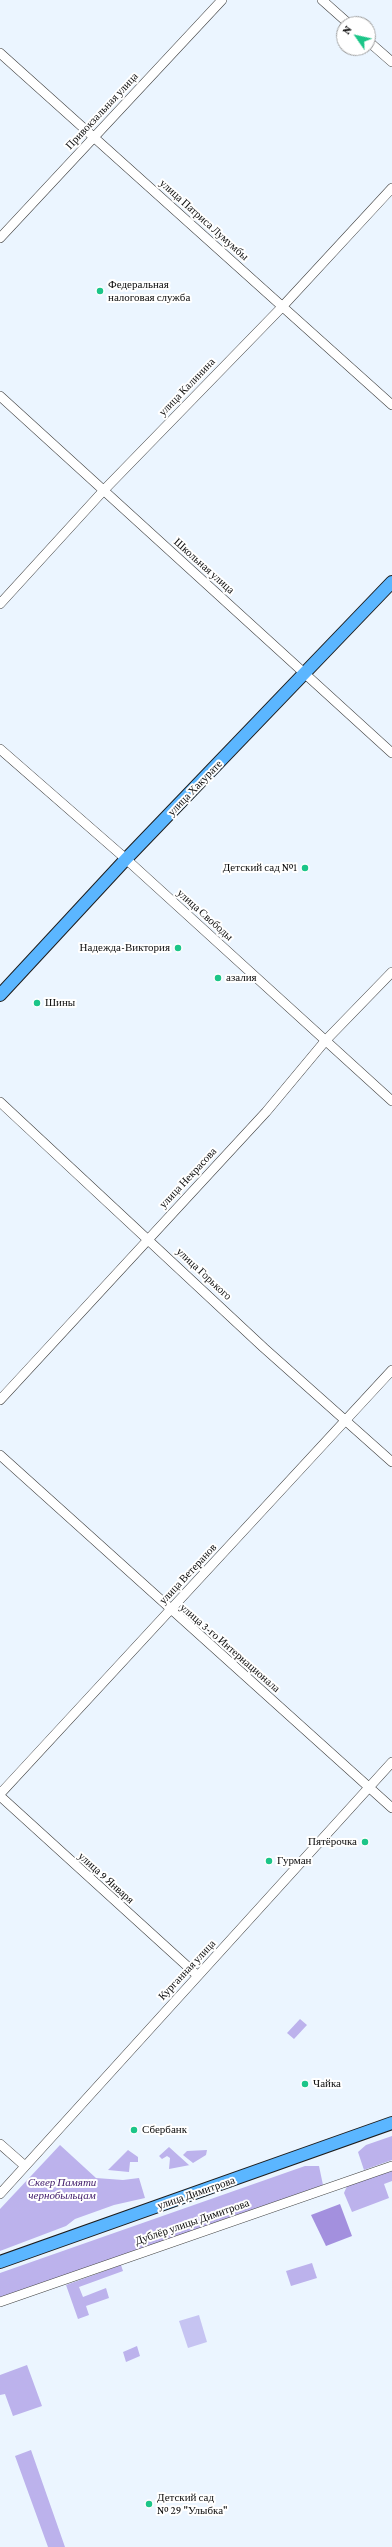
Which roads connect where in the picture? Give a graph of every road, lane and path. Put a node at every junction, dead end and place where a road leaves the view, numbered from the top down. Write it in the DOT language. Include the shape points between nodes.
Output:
graph roads {
  1 [pos="222,0"];
  2 [pos="322,0"];
  3 [pos="340,16"];
  4 [pos="376,48"];
  5 [pos="0,53"];
  6 [pos="392,62"];
  7 [pos="94,137"];
  8 [pos="392,188"];
  9 [pos="0,238"];
  10 [pos="282,307"];
  11 [pos="0,396"];
  12 [pos="392,405"];
  13 [pos="104,490"];
  14 [pos="392,582"];
  15 [pos="0,604"];
  16 [pos="305,674"];
  17 [pos="0,749"];
  18 [pos="392,753"];
  19 [pos="126,859"];
  20 [pos="392,972"];
  21 [pos="0,995"];
  22 [pos="326,1040"];
  23 [pos="392,1101"];
  24 [pos="0,1102"];
  25 [pos="148,1238"];
  26 [pos="392,1370"];
  27 [pos="0,1400"];
  28 [pos="345,1421"];
  29 [pos="0,1455"];
  30 [pos="392,1462"];
  31 [pos="170,1611"];
  32 [pos="392,1762"];
  33 [pos="370,1788"];
  34 [pos="0,1795"];
  35 [pos="392,1808"];
  36 [pos="198,1976"];
  37 [pos="392,2123"];
  38 [pos="0,2144"];
  39 [pos="25,2166"];
  40 [pos="392,2166"];
  41 [pos="0,2194"];
  42 [pos="0,2262"];
  43 [pos="0,2302"];
  1 -- 7 [label="street, Привокзальная улица"];
  2 -- 3 [label="street"];
  4 -- 6 [label="street"];
  5 -- 7 [label="street, улица Патриса Лумумбы"];
  7 -- 9 [label="street, Привокзальная улица"];
  7 -- 10 [label="street, улица Патриса Лумумбы"];
  8 -- 10 [label="street, улица Калинина"];
  10 -- 12 [label="street, улица Патриса Лумумбы"];
  10 -- 13 [label="street, улица Калинина"];
  11 -- 13 [label="street, Школьная улица"];
  13 -- 15 [label="street, улица Калинина"];
  13 -- 16 [label="street, Школьная улица"];
  14 -- 16 [label="main road, улица Хакурате"];
  16 -- 18 [label="street, Школьная улица"];
  16 -- 19 [label="main road, улица Хакурате"];
  17 -- 19 [label="street, улица Свободы"];
  19 -- 21 [label="main road, улица Хакурате"];
  19 -- 22 [label="street, улица Свободы"];
  20 -- 22 [label="street, улица Некрасова"];
  22 -- 23 [label="street, улица Свободы"];
  22 -- 25 [label="street, улица Некрасова" via="266,1112"];
  24 -- 25 [label="street, улица Горького"];
  25 -- 27 [label="street, улица Некрасова"];
  25 -- 28 [label="street, улица Горького"];
  26 -- 28 [label="street, улица Ветеранов"];
  28 -- 30 [label="street, улица Горького"];
  28 -- 31 [label="street, улица Ветеранов"];
  29 -- 31 [label="street, улица 3-го Интернационала"];
  31 -- 33 [label="street, улица 3-го Интернационала"];
  31 -- 34 [label="street, улица Ветеранов"];
  32 -- 33 [label="street, Курганная улица"];
  33 -- 35 [label="street, улица 3-го Интернационала"];
  33 -- 36 [label="street, Курганная улица"];
  34 -- 36 [label="street, улица 9 Января"];
  36 -- 39 [label="street, Курганная улица"];
  37 -- 42 [label="main road, улица Димитрова"];
  38 -- 39 [label="street"];
  39 -- 41 [label="street, Курганная улица"];
  40 -- 43 [label="street, Дублёр улицы Димитрова"];
}
